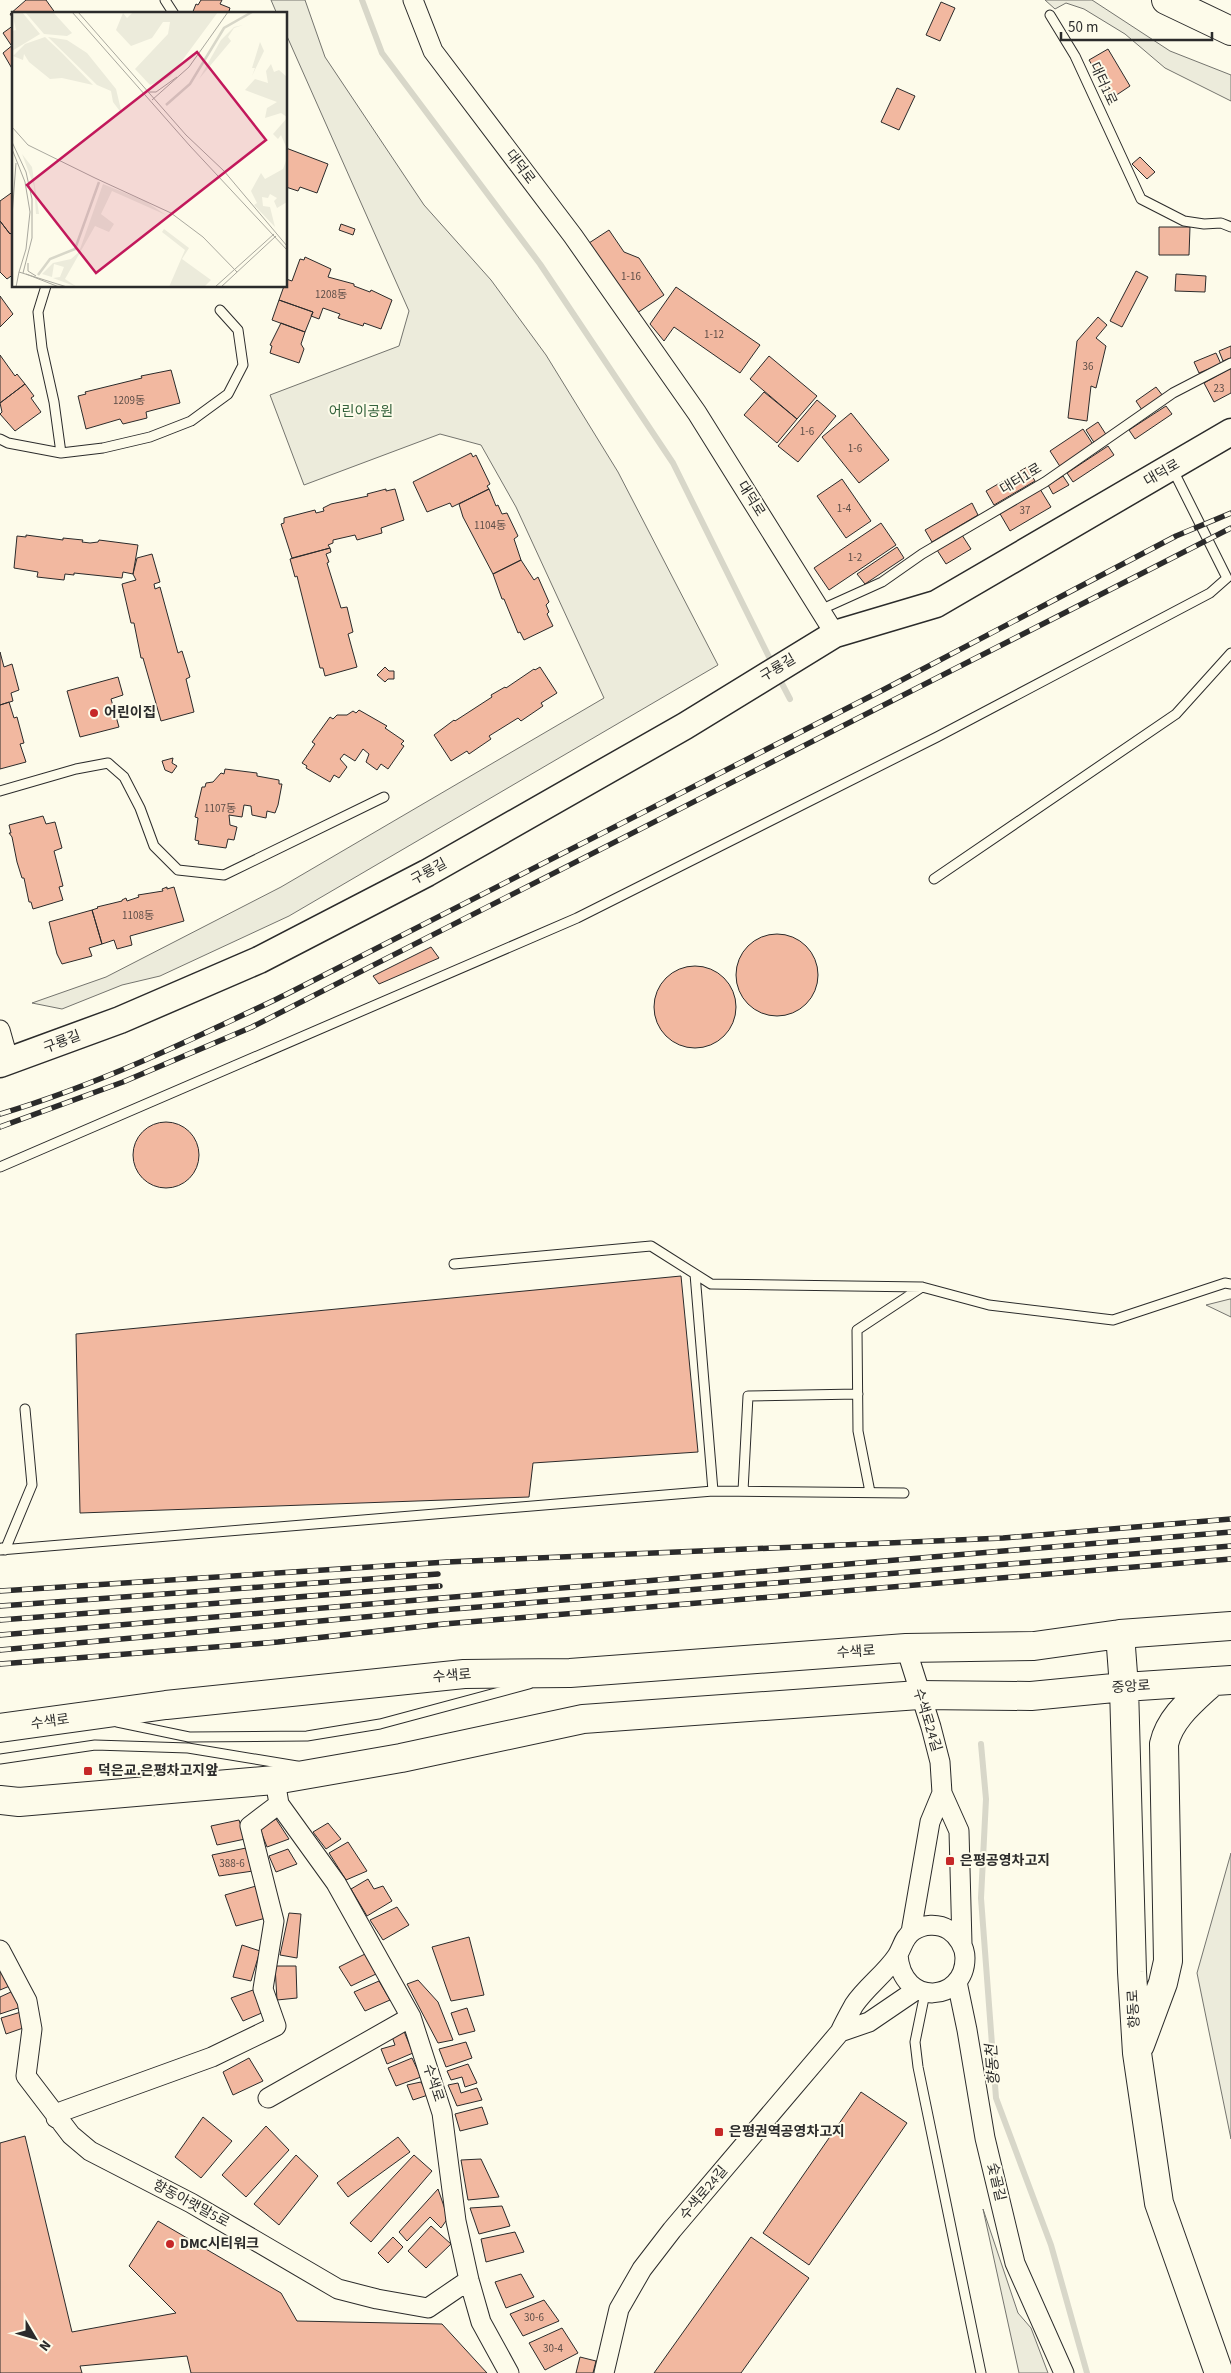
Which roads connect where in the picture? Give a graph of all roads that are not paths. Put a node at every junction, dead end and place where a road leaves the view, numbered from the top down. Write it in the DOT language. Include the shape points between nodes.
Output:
graph roads {
  1 [pos="165,0"];
  2 [pos="413,0"];
  3 [pos="1166,0"];
  4 [pos="173,12"];
  5 [pos="1050,14"];
  6 [pos="1231,31"];
  7 [pos="1226,222"];
  8 [pos="1231,227"];
  9 [pos="45,288"];
  10 [pos="220,310"];
  11 [pos="1231,363"];
  12 [pos="1231,432"];
  13 [pos="0,439"];
  14 [pos="61,453"];
  15 [pos="1172,468"];
  16 [pos="1229,580"];
  17 [pos="820,610"];
  18 [pos="828,638"];
  19 [pos="1231,653"];
  20 [pos="0,791"];
  21 [pos="384,796"];
  22 [pos="934,878"];
  23 [pos="0,1030"];
  24 [pos="4,1063"];
  25 [pos="0,1167"];
  26 [pos="454,1264"];
  27 [pos="695,1274"];
  28 [pos="1231,1284"];
  29 [pos="922,1286"];
  30 [pos="858,1394"];
  31 [pos="25,1409"];
  32 [pos="713,1491"];
  33 [pos="743,1491"];
  34 [pos="870,1492"];
  35 [pos="904,1492"];
  36 [pos="2,1549"];
  37 [pos="1231,1626"];
  38 [pos="1120,1634"];
  39 [pos="906,1648"];
  40 [pos="570,1673"];
  41 [pos="1222,1681"];
  42 [pos="1124,1687"];
  43 [pos="919,1695"];
  44 [pos="89,1716"];
  45 [pos="0,1728"];
  46 [pos="0,1759"];
  47 [pos="327,1771"];
  48 [pos="277,1792"];
  49 [pos="942,1793"];
  50 [pos="0,1800"];
  51 [pos="911,1932"];
  52 [pos="962,1944"];
  53 [pos="0,1950"];
  54 [pos="898,1955"];
  55 [pos="957,1982"];
  56 [pos="921,1991"];
  57 [pos="411,2017"];
  58 [pos="840,2032"];
  59 [pos="1137,2053"];
  60 [pos="268,2098"];
  61 [pos="56,2118"];
  62 [pos="469,2280"];
  63 [pos="509,2373"];
  64 [pos="604,2373"];
  65 [pos="981,2373"];
  66 [pos="1064,2373"];
  67 [pos="1219,2373"];
  1 -- 4 [label="lane"];
  2 -- 17 [label="street, 대덕로" via="433,51 573,236 698,413"];
  3 -- 6 [label="main road"];
  5 -- 7 [label="lane, 대터1로" via="1075,56 1141,199 1184,221 1204,224"];
  7 -- 8 [label="lane, 대터1로"];
  9 -- 14 [label="lane" via="38,312"];
  10 -- 14 [label="lane" via="238,330 243,365 228,394 191,421 150,437 103,448"];
  11 -- 17 [label="lane, 대터1로" via="1173,393 1044,482 922,554 882,582"];
  12 -- 15 [label="main road, 대덕로"];
  13 -- 14 [label="lane"];
  15 -- 16 [label="lane"];
  15 -- 18 [label="main road, 대덕로" via="936,604"];
  16 -- 25 [label="lane" via="946,732 577,918"];
  17 -- 18 [label="street, 대덕로"];
  18 -- 24 [label="main road, 구룡길" via="685,726 427,873 259,960 120,1020"];
  19 -- 22 [label="lane" via="1176,714"];
  20 -- 21 [label="lane" via="108,763 124,777 154,846 178,870 224,875"];
  23 -- 24 [label="street"];
  26 -- 27 [label="lane" via="651,1246"];
  27 -- 29 [label="lane" via="711,1284"];
  27 -- 32 [label="lane"];
  28 -- 29 [label="lane" via="1225,1283 1112,1320 989,1305"];
  29 -- 30 [label="lane" via="857,1330"];
  30 -- 33 [label="lane" via="748,1396"];
  30 -- 34 [label="lane" via="858,1431"];
  31 -- 36 [label="lane" via="32,1485"];
  32 -- 33 [label="lane"];
  32 -- 36 [label="lane"];
  33 -- 34 [label="lane"];
  34 -- 35 [label="lane"];
  37 -- 38 [label="main road"];
  38 -- 39 [label="main road" via="1034,1646"];
  38 -- 42 [label="main road, 향동로"];
  39 -- 40 [label="main road, 수색로"];
  39 -- 43 [label="street, 수색로24길"];
  40 -- 44 [label="main road, 수색로" via="464,1674"];
  40 -- 44 [label="lane" via="380,1724 307,1736 189,1737"];
  41 -- 42 [label="main road, 중앙로"];
  41 -- 59 [label="main road" via="1187,1704 1166,1735 1168,1961"];
  42 -- 43 [label="main road, 중앙로" via="1031,1696"];
  42 -- 59 [label="main road, 향동로"];
  43 -- 47 [label="main road" via="583,1719"];
  43 -- 49 [label="street, 수색로24길" via="940,1762"];
  44 -- 45 [label="main road, 수색로"];
  46 -- 47 [label="lane" via="95,1744 188,1748"];
  47 -- 48 [label="main road"];
  48 -- 50 [label="main road" via="19,1802"];
  48 -- 57 [label="street, 수색로" via="336,1884"];
  48 -- 61 [label="street" via="250,1826 274,1921 263,1989 276,2026 212,2057 63,2111"];
  49 -- 51 [label="street, 수색로24길" via="930,1822"];
  49 -- 52 [label="street, 수색로24길" via="959,1832"];
  51 -- 52 [label="street" via="922,1926 934,1925 945,1928"];
  51 -- 54 [label="street, 수색로24길" via="902,1942"];
  52 -- 55 [label="street, 수색로24길" via="966,1957"];
  53 -- 61 [label="street" via="27,2001 32,2029 26,2076"];
  54 -- 56 [label="street" via="899,1969 905,1981"];
  54 -- 58 [label="street, 수색로24길" via="854,2004"];
  55 -- 56 [label="street" via="942,1991"];
  55 -- 66 [label="street, 숯골길" via="985,2138 1015,2263"];
  56 -- 58 [label="street" via="869,2022"];
  56 -- 65 [label="lane" via="915,2042 918,2067"];
  57 -- 60 [label="street"];
  57 -- 62 [label="street, 수색로" via="442,2113 456,2221"];
  58 -- 64 [label="street, 수색로24길" via="642,2269 619,2309"];
  59 -- 67 [label="main road, 향동로" via="1160,2203"];
  61 -- 62 [label="street, 향동아랫말5로" via="90,2151 192,2203 338,2289 428,2308"];
  62 -- 63 [label="street, 수색로" via="481,2322"];
}
